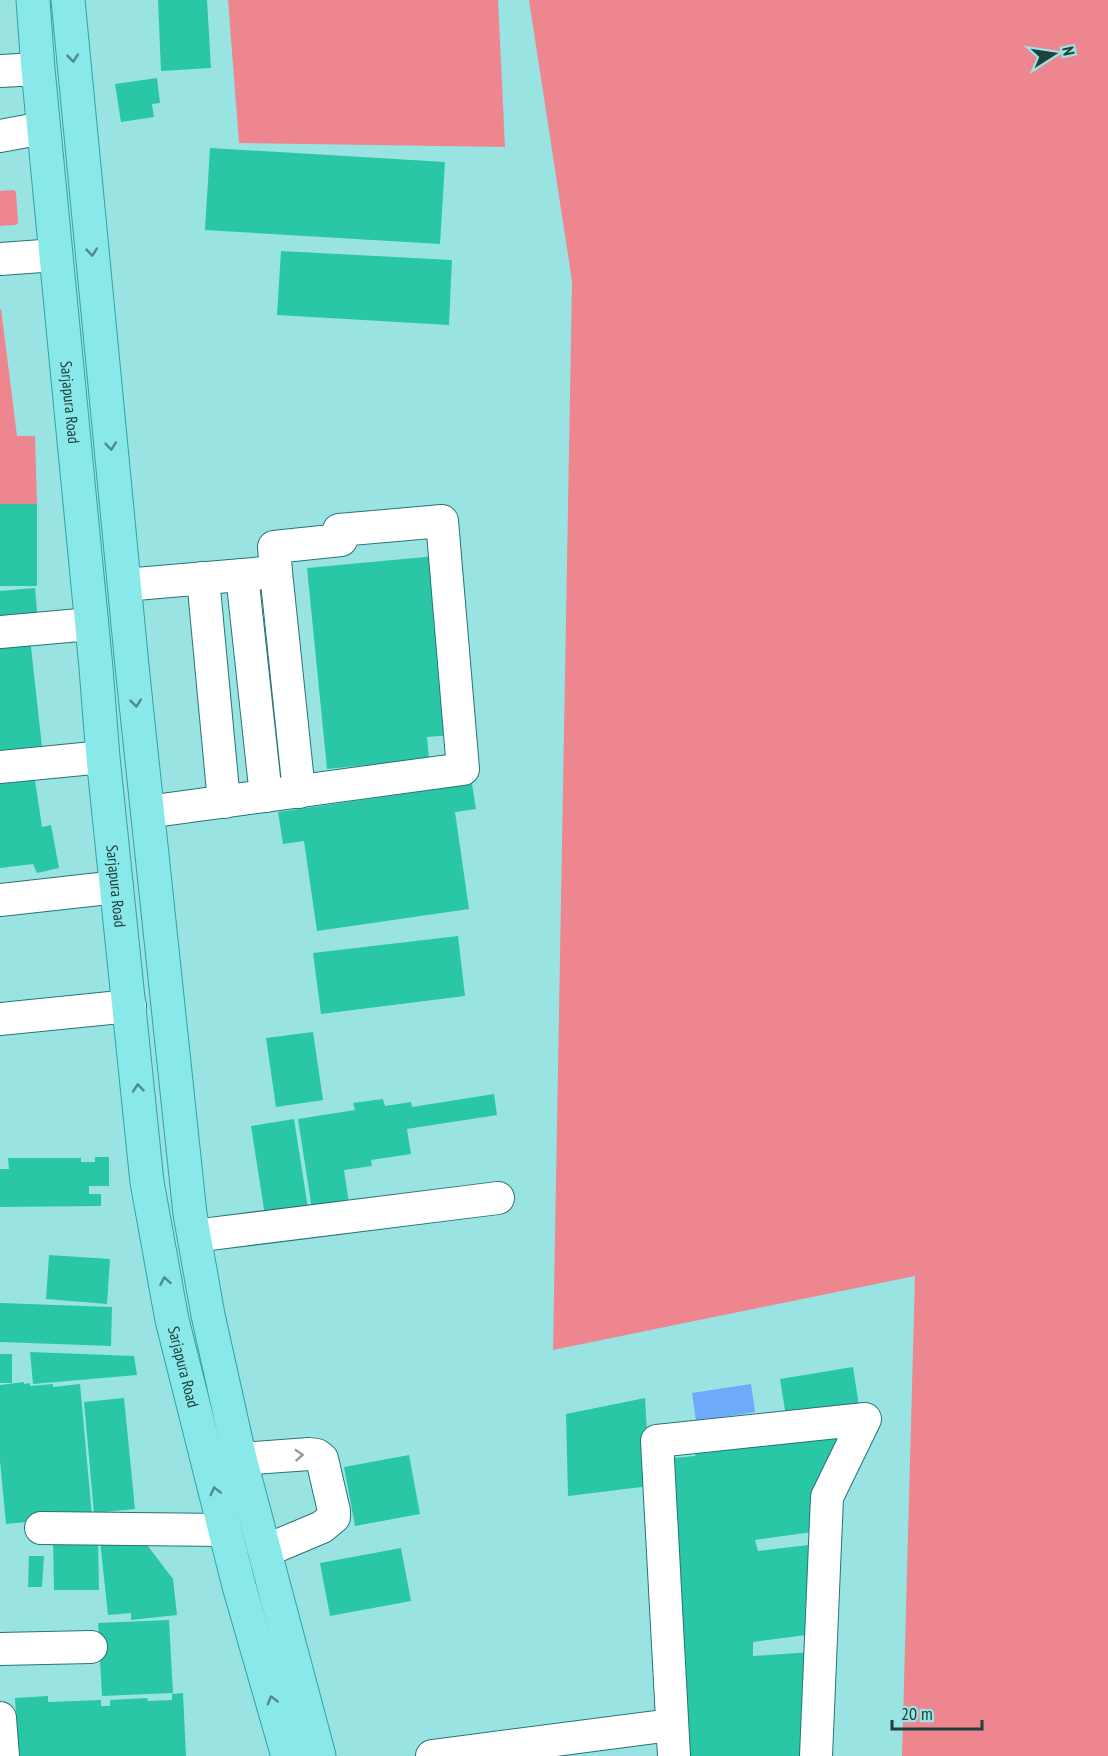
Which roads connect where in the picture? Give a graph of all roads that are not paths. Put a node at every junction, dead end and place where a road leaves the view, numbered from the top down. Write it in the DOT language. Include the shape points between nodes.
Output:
graph roads {
  1 [pos="33,0"];
  2 [pos="68,0"];
  3 [pos="38,69"];
  4 [pos="0,71"];
  5 [pos="43,128"];
  6 [pos="0,136"];
  7 [pos="56,255"];
  8 [pos="0,259"];
  9 [pos="341,540"];
  10 [pos="405,546"];
  11 [pos="276,572"];
  12 [pos="242,575"];
  13 [pos="203,578"];
  14 [pos="124,585"];
  15 [pos="92,624"];
  16 [pos="0,632"];
  17 [pos="132,666"];
  18 [pos="96,668"];
  19 [pos="103,757"];
  20 [pos="0,767"];
  21 [pos="299,792"];
  22 [pos="266,796"];
  23 [pos="224,802"];
  24 [pos="147,812"];
  25 [pos="117,886"];
  26 [pos="0,900"];
  27 [pos="130,1006"];
  28 [pos="0,1019"];
  29 [pos="498,1198"];
  30 [pos="194,1236"];
  31 [pos="208,1315"];
  32 [pos="172,1320"];
  33 [pos="240,1459"];
  34 [pos="40,1528"];
  35 [pos="224,1530"];
  36 [pos="265,1551"];
  37 [pos="232,1561"];
  38 [pos="91,1647"];
  39 [pos="0,1650"];
  40 [pos="0,1718"];
  41 [pos="671,1725"];
  42 [pos="3,1756"];
  43 [pos="288,1756"];
  44 [pos="320,1756"];
  45 [pos="432,1756"];
  46 [pos="674,1756"];
  47 [pos="816,1756"];
  1 -- 3 [label="main road, Sarjapura Road"];
  2 -- 14 [label="main road, one-way"];
  3 -- 4 [label="street"];
  3 -- 5 [label="main road, Sarjapura Road"];
  5 -- 6 [label="street"];
  5 -- 7 [label="main road, Sarjapura Road"];
  7 -- 8 [label="street"];
  7 -- 15 [label="main road, Sarjapura Road"];
  9 -- 10 [label="street" via="342,552"];
  9 -- 11 [label="street" via="274,547"];
  9 -- 21 [label="street" via="339,530 442,521 463,769"];
  11 -- 12 [label="street"];
  11 -- 21 [label="street"];
  12 -- 13 [label="street"];
  12 -- 22 [label="street"];
  13 -- 14 [label="street"];
  13 -- 23 [label="street"];
  14 -- 17 [label="main road"];
  15 -- 16 [label="street"];
  15 -- 18 [label="main road, Sarjapura Road"];
  17 -- 18 [label="main road"];
  17 -- 24 [label="main road, one-way"];
  18 -- 19 [label="main road, Sarjapura Road"];
  19 -- 20 [label="street"];
  19 -- 25 [label="main road, Sarjapura Road"];
  21 -- 22 [label="street"];
  22 -- 23 [label="street"];
  23 -- 24 [label="street"];
  24 -- 30 [label="main road"];
  25 -- 26 [label="street"];
  25 -- 27 [label="main road, Sarjapura Road"];
  27 -- 28 [label="street"];
  32 -- 27 [label="main road, Sarjapura Road, one-way" via="147,1182"];
  29 -- 30 [label="street"];
  30 -- 31 [label="main road"];
  31 -- 32 [label="main road"];
  31 -- 33 [label="main road"];
  35 -- 32 [label="main road, Sarjapura Road, one-way"];
  33 -- 36 [label="main road"];
  33 -- 36 [label="street, one-way" via="309,1454 322,1460 334,1517 322,1527"];
  34 -- 35 [label="street"];
  35 -- 37 [label="main road, Sarjapura Road"];
  36 -- 37 [label="main road"];
  36 -- 44 [label="main road"];
  43 -- 37 [label="main road, Sarjapura Road, one-way"];
  38 -- 39 [label="street"];
  40 -- 42 [label="street"];
  41 -- 45 [label="street"];
  41 -- 46 [label="street"];
  41 -- 47 [label="street" via="657,1441 865,1419 827,1497"];
}
